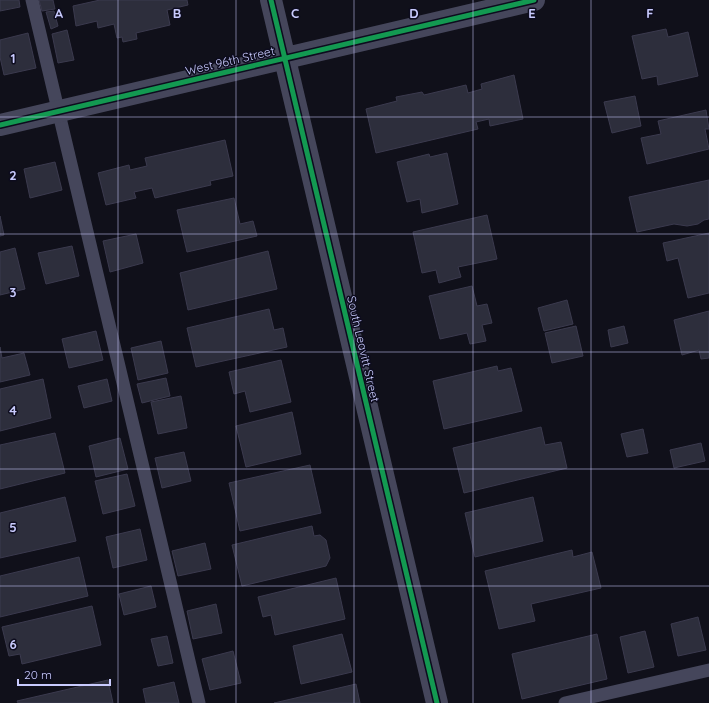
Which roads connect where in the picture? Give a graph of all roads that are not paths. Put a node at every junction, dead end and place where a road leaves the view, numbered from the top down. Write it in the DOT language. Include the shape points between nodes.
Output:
graph roads {
  1 [pos="32,0"];
  2 [pos="271,0"];
  3 [pos="534,0"];
  4 [pos="513,2"];
  5 [pos="284,58"];
  6 [pos="58,111"];
  7 [pos="0,125"];
  8 [pos="709,670"];
  9 [pos="199,703"];
  10 [pos="436,703"];
  11 [pos="565,703"];
  1 -- 6 [label="lane"];
  2 -- 5 [label="street, South Leavitt Street"];
  3 -- 4 [label="street, West 96th Street"];
  4 -- 5 [label="street, West 96th Street"];
  5 -- 6 [label="street, West 96th Street"];
  5 -- 10 [label="street, South Leavitt Street"];
  6 -- 7 [label="street, West 96th Street"];
  6 -- 9 [label="lane"];
  8 -- 11 [label="lane"];
}
